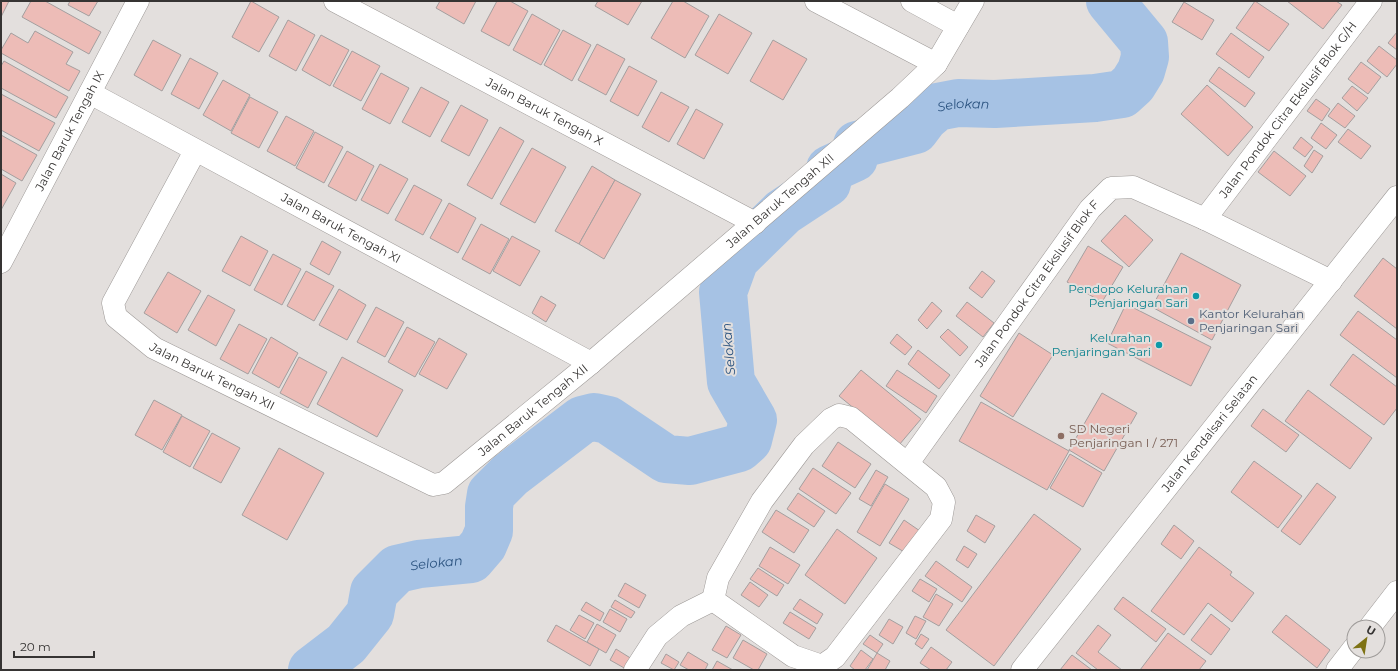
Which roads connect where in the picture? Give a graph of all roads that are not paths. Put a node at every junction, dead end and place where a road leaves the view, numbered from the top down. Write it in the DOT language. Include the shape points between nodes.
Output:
graph roads {
  1 [pos="138,1"];
  2 [pos="335,1"];
  3 [pos="816,1"];
  4 [pos="912,1"];
  5 [pos="973,1"];
  6 [pos="1371,1"];
  7 [pos="958,26"];
  8 [pos="936,64"];
  9 [pos="90,93"];
  10 [pos="195,151"];
  11 [pos="1397,197"];
  12 [pos="1205,219"];
  13 [pos="755,223"];
  14 [pos="1,262"];
  15 [pos="1331,281"];
  16 [pos="590,363"];
  17 [pos="908,463"];
  18 [pos="1397,593"];
  19 [pos="712,600"];
  20 [pos="1376,619"];
  21 [pos="1346,658"];
  22 [pos="789,663"];
  23 [pos="635,670"];
  24 [pos="1022,670"];
  25 [pos="1336,670"];
  1 -- 9 [label="street, Jalan Baruk Tengah IX"];
  2 -- 13 [label="street, Jalan Baruk Tengah X"];
  3 -- 8 [label="street"];
  4 -- 7 [label="street"];
  5 -- 7 [label="street, Jalan Baruk Tengah XII"];
  6 -- 12 [label="street, Jalan Pondok Citra Ekslusif Blok G/H"];
  7 -- 8 [label="street, Jalan Baruk Tengah XII"];
  8 -- 13 [label="street, Jalan Baruk Tengah XII"];
  9 -- 10 [label="street, Jalan Baruk Tengah XI"];
  9 -- 14 [label="street, Jalan Baruk Tengah IX"];
  10 -- 16 [label="street, Jalan Baruk Tengah XI"];
  10 -- 16 [label="street, Jalan Baruk Tengah XII" via="113,303 116,317 154,348 433,485 444,483"];
  11 -- 15 [label="street, Jalan Kendalsari Selatan"];
  12 -- 15 [label="street, Jalan Pondok Citra Ekslusif Blok F"];
  12 -- 17 [label="street, Jalan Pondok Citra Ekslusif Blok F" via="1133,187 1111,188 1090,209"];
  13 -- 16 [label="street, Jalan Baruk Tengah XII"];
  15 -- 24 [label="street, Jalan Kendalsari Selatan"];
  17 -- 19 [label="street" via="851,418 839,415 831,419 804,445 762,501 718,578"];
  17 -- 22 [label="street" via="936,487 944,502 941,518 834,657 822,666"];
  18 -- 20 [label="street"];
  19 -- 22 [label="street"];
  19 -- 23 [label="street" via="681,616 657,636"];
  21 -- 25 [label="street"];
}
